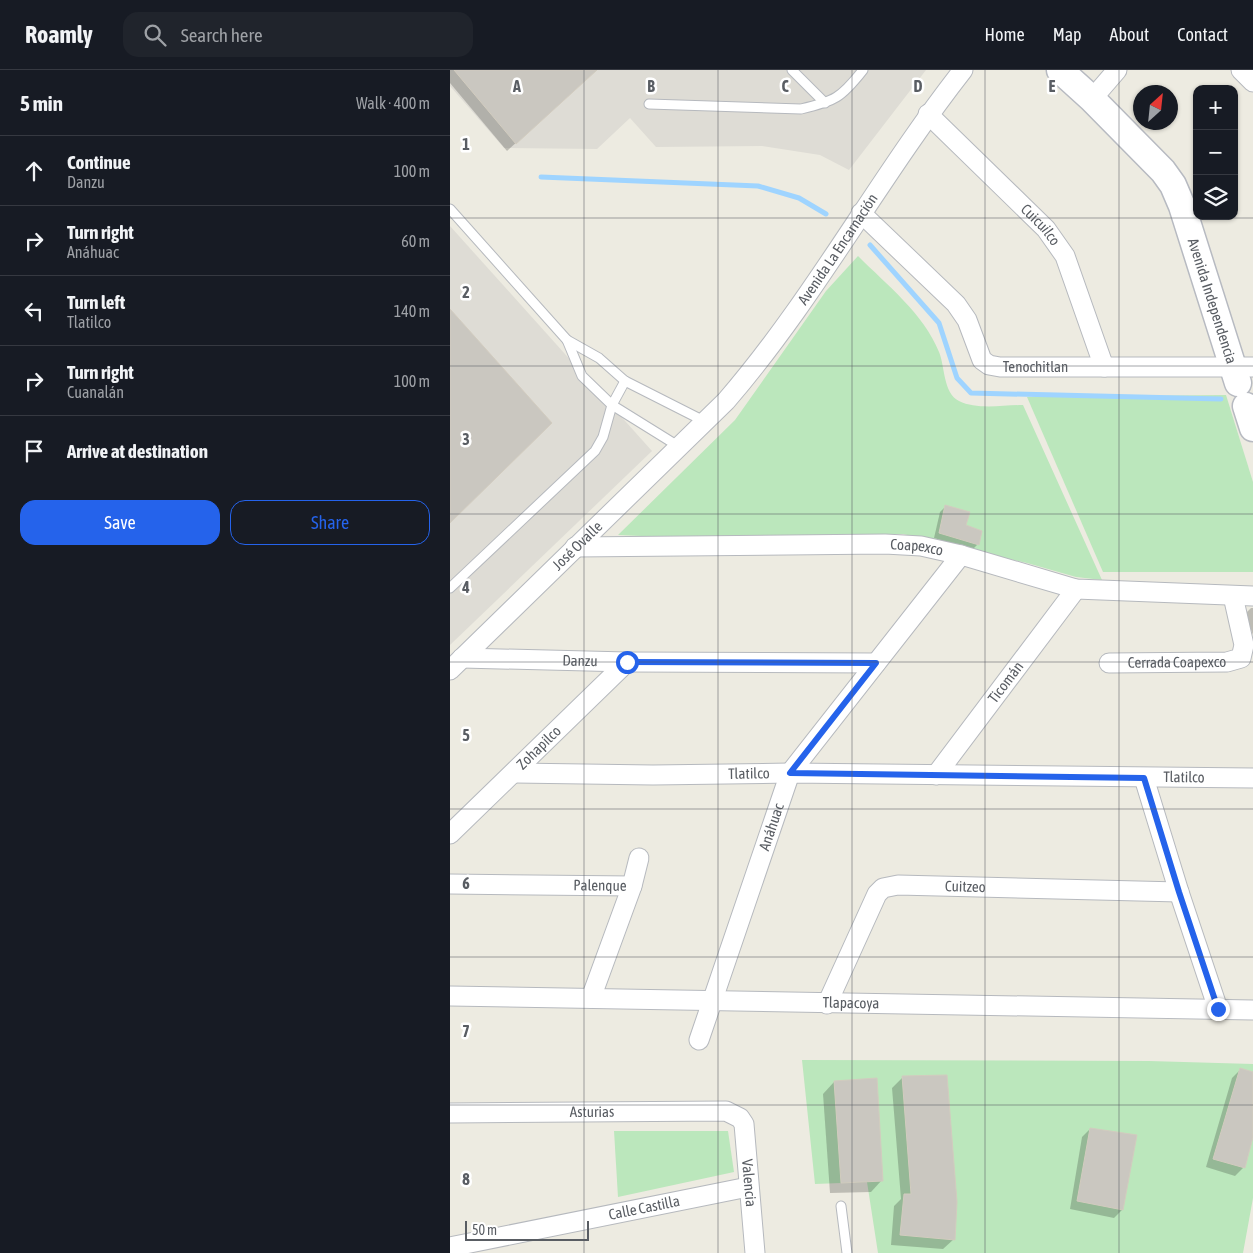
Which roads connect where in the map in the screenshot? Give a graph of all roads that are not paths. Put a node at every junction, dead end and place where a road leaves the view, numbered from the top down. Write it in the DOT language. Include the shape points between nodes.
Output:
graph roads {
  1 [pos="792,70"];
  2 [pos="863,70"];
  3 [pos="963,70"];
  4 [pos="1060,70"];
  5 [pos="1117,70"];
  6 [pos="1241,70"];
  7 [pos="1253,82"];
  8 [pos="1092,99"];
  9 [pos="825,103"];
  10 [pos="649,104"];
  11 [pos="928,114"];
  12 [pos="450,209"];
  13 [pos="859,218"];
  14 [pos="566,340"];
  15 [pos="1104,367"];
  16 [pos="624,381"];
  17 [pos="1245,390"];
  18 [pos="612,405"];
  19 [pos="704,421"];
  20 [pos="678,446"];
  21 [pos="575,547"];
  22 [pos="961,555"];
  23 [pos="450,588"];
  24 [pos="1076,588"];
  25 [pos="1233,596"];
  26 [pos="1253,596"];
  27 [pos="627,662"];
  28 [pos="876,663"];
  29 [pos="1109,663"];
  30 [pos="456,664"];
  31 [pos="515,773"];
  32 [pos="790,773"];
  33 [pos="936,775"];
  34 [pos="1144,778"];
  35 [pos="1253,778"];
  36 [pos="450,834"];
  37 [pos="639,858"];
  38 [pos="450,884"];
  39 [pos="632,886"];
  40 [pos="1179,892"];
  41 [pos="450,996"];
  42 [pos="591,998"];
  43 [pos="712,1001"];
  44 [pos="827,1004"];
  45 [pos="1218,1009"];
  46 [pos="1253,1010"];
  47 [pos="699,1040"];
  48 [pos="450,1113"];
  49 [pos="735,1115"];
  50 [pos="748,1187"];
  51 [pos="841,1206"];
  52 [pos="450,1247"];
  53 [pos="755,1253"];
  54 [pos="847,1253"];
  1 -- 9 [label="lane"];
  2 -- 9 [label="lane" via="845,93"];
  3 -- 11 [label="street, Avenida La Encarnación"];
  4 -- 8 [label="street, Avenida Independencia"];
  5 -- 8 [label="street"];
  6 -- 7 [label="street"];
  8 -- 17 [label="street, Avenida Independencia" via="1173,185"];
  9 -- 10 [label="lane" via="800,109"];
  11 -- 13 [label="street, Avenida La Encarnación"];
  11 -- 15 [label="street, Cuicuilco" via="1046,229 1056,243 1065,256"];
  12 -- 14 [label="lane"];
  13 -- 15 [label="street, Tenochitlan" via="956,304 967,320 982,360 1000,367"];
  13 -- 19 [label="street, Avenida La Encarnación" via="765,355 726,401"];
  14 -- 16 [label="lane" via="598,358"];
  14 -- 18 [label="lane" via="582,376"];
  15 -- 17 [label="street, Tenochitlan"];
  16 -- 18 [label="lane"];
  16 -- 19 [label="lane"];
  18 -- 20 [label="lane"];
  18 -- 23 [label="lane" via="603,437 595,451"];
  19 -- 20 [label="street, José Ovalle"];
  20 -- 21 [label="street, José Ovalle"];
  21 -- 22 [label="street, Coapexco" via="885,544 921,546"];
  21 -- 30 [label="street, José Ovalle"];
  22 -- 24 [label="street, Coapexco"];
  22 -- 28 [label="street, Anáhuac"];
  24 -- 25 [label="street, Coapexco"];
  24 -- 33 [label="street, Ticomán"];
  25 -- 26 [label="street, Coapexco"];
  25 -- 29 [label="street, Cerrada Coapexco" via="1244,645 1241,658 1227,662"];
  27 -- 28 [label="street, Danzu"];
  27 -- 30 [label="street, Danzu"];
  27 -- 31 [label="street, Zohapilco"];
  28 -- 32 [label="street, Anáhuac"];
  31 -- 32 [label="street, Tlatilco"];
  31 -- 36 [label="street, Zohapilco"];
  32 -- 33 [label="street, Tlatilco"];
  32 -- 43 [label="street, Anáhuac"];
  33 -- 34 [label="street, Tlatilco"];
  34 -- 35 [label="street, Tlatilco"];
  34 -- 40 [label="street"];
  37 -- 39 [label="street"];
  38 -- 39 [label="street, Palenque"];
  39 -- 42 [label="street, Palenque"];
  40 -- 44 [label="street, Cuitzeo" via="898,885 884,888 866,914"];
  40 -- 45 [label="street"];
  41 -- 42 [label="street, Tlapacoya"];
  42 -- 43 [label="street, Tlapacoya"];
  43 -- 44 [label="street, Tlapacoya"];
  43 -- 47 [label="street, Anáhuac"];
  44 -- 45 [label="street, Tlapacoya"];
  45 -- 46 [label="street, Tlapacoya"];
  48 -- 49 [label="street, Asturias" via="726,1112"];
  49 -- 50 [label="street, Valencia" via="744,1124"];
  50 -- 52 [label="street, Calle Castilla"];
  50 -- 53 [label="street, Valencia"];
  51 -- 54 [label="lane"];
}
